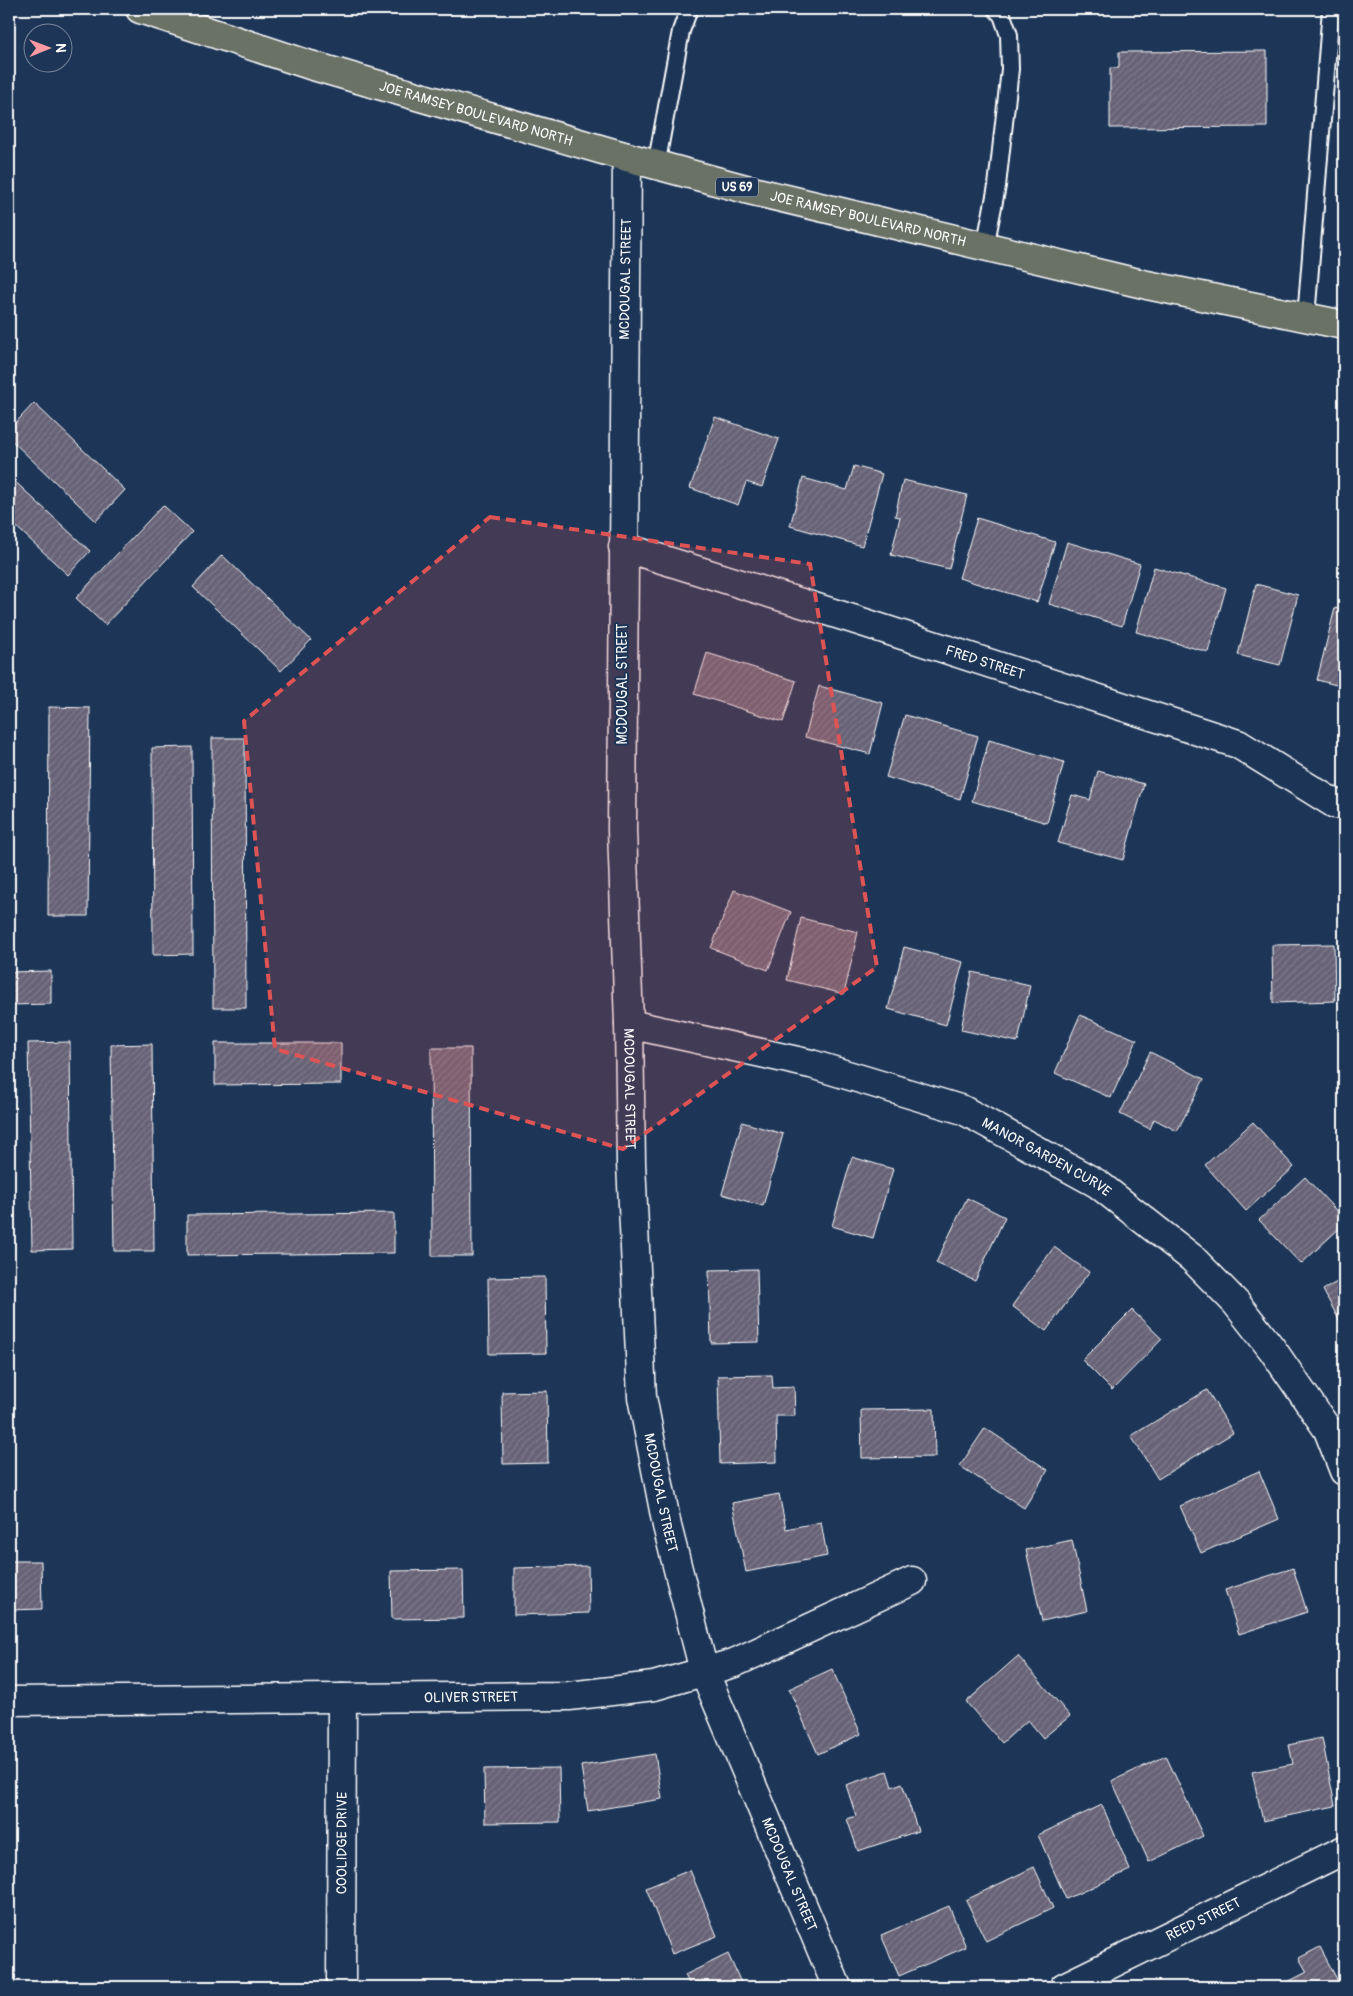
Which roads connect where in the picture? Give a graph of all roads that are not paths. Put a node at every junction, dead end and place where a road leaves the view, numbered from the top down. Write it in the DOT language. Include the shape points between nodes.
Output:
graph roads {
  1 [pos="140,9"];
  2 [pos="689,9"];
  3 [pos="996,9"];
  4 [pos="1335,20"];
  5 [pos="627,157"];
  6 [pos="656,166"];
  7 [pos="985,247"];
  8 [pos="1306,318"];
  9 [pos="1344,325"];
  10 [pos="623,547"];
  11 [pos="1336,804"];
  12 [pos="629,1024"];
  13 [pos="1344,1471"];
  14 [pos="912,1580"];
  15 [pos="704,1671"];
  16 [pos="342,1698"];
  17 [pos="9,1701"];
  18 [pos="1344,1850"];
  19 [pos="341,1987"];
  20 [pos="837,1987"];
  21 [pos="1064,1987"];
  1 -- 5 [label="main road, JOE RAMSEY BOULEVARD NORTH / US 69" via="310,65"];
  2 -- 6 [label="lane" via="681,31"];
  3 -- 7 [label="lane" via="1002,15 1009,36 1010,69 997,186"];
  4 -- 8 [label="lane"];
  5 -- 6 [label="main road, JOE RAMSEY BOULEVARD NORTH / US 69"];
  5 -- 10 [label="street, MCDOUGAL STREET"];
  6 -- 7 [label="main road, JOE RAMSEY BOULEVARD NORTH / US 69"];
  7 -- 8 [label="main road, JOE RAMSEY BOULEVARD NORTH / US 69"];
  8 -- 9 [label="main road, JOE RAMSEY BOULEVARD NORTH / US 69"];
  10 -- 11 [label="street, FRED STREET" via="1238,744"];
  10 -- 12 [label="street, MCDOUGAL STREET" via="622,830"];
  12 -- 13 [label="street, MANOR GARDEN CURVE" via="811,1064 962,1110 1098,1184 1192,1258 1236,1304 1272,1349 1328,1430"];
  12 -- 15 [label="street, MCDOUGAL STREET" via="631,1163 642,1397 667,1526"];
  14 -- 15 [label="street, OLIVER STREET" via="734,1663"];
  15 -- 16 [label="street, OLIVER STREET" via="654,1686 569,1696"];
  15 -- 20 [label="street, MCDOUGAL STREET"];
  16 -- 17 [label="street, OLIVER STREET"];
  16 -- 19 [label="street, COOLIDGE DRIVE"];
  18 -- 21 [label="street, REED STREET"];
}
